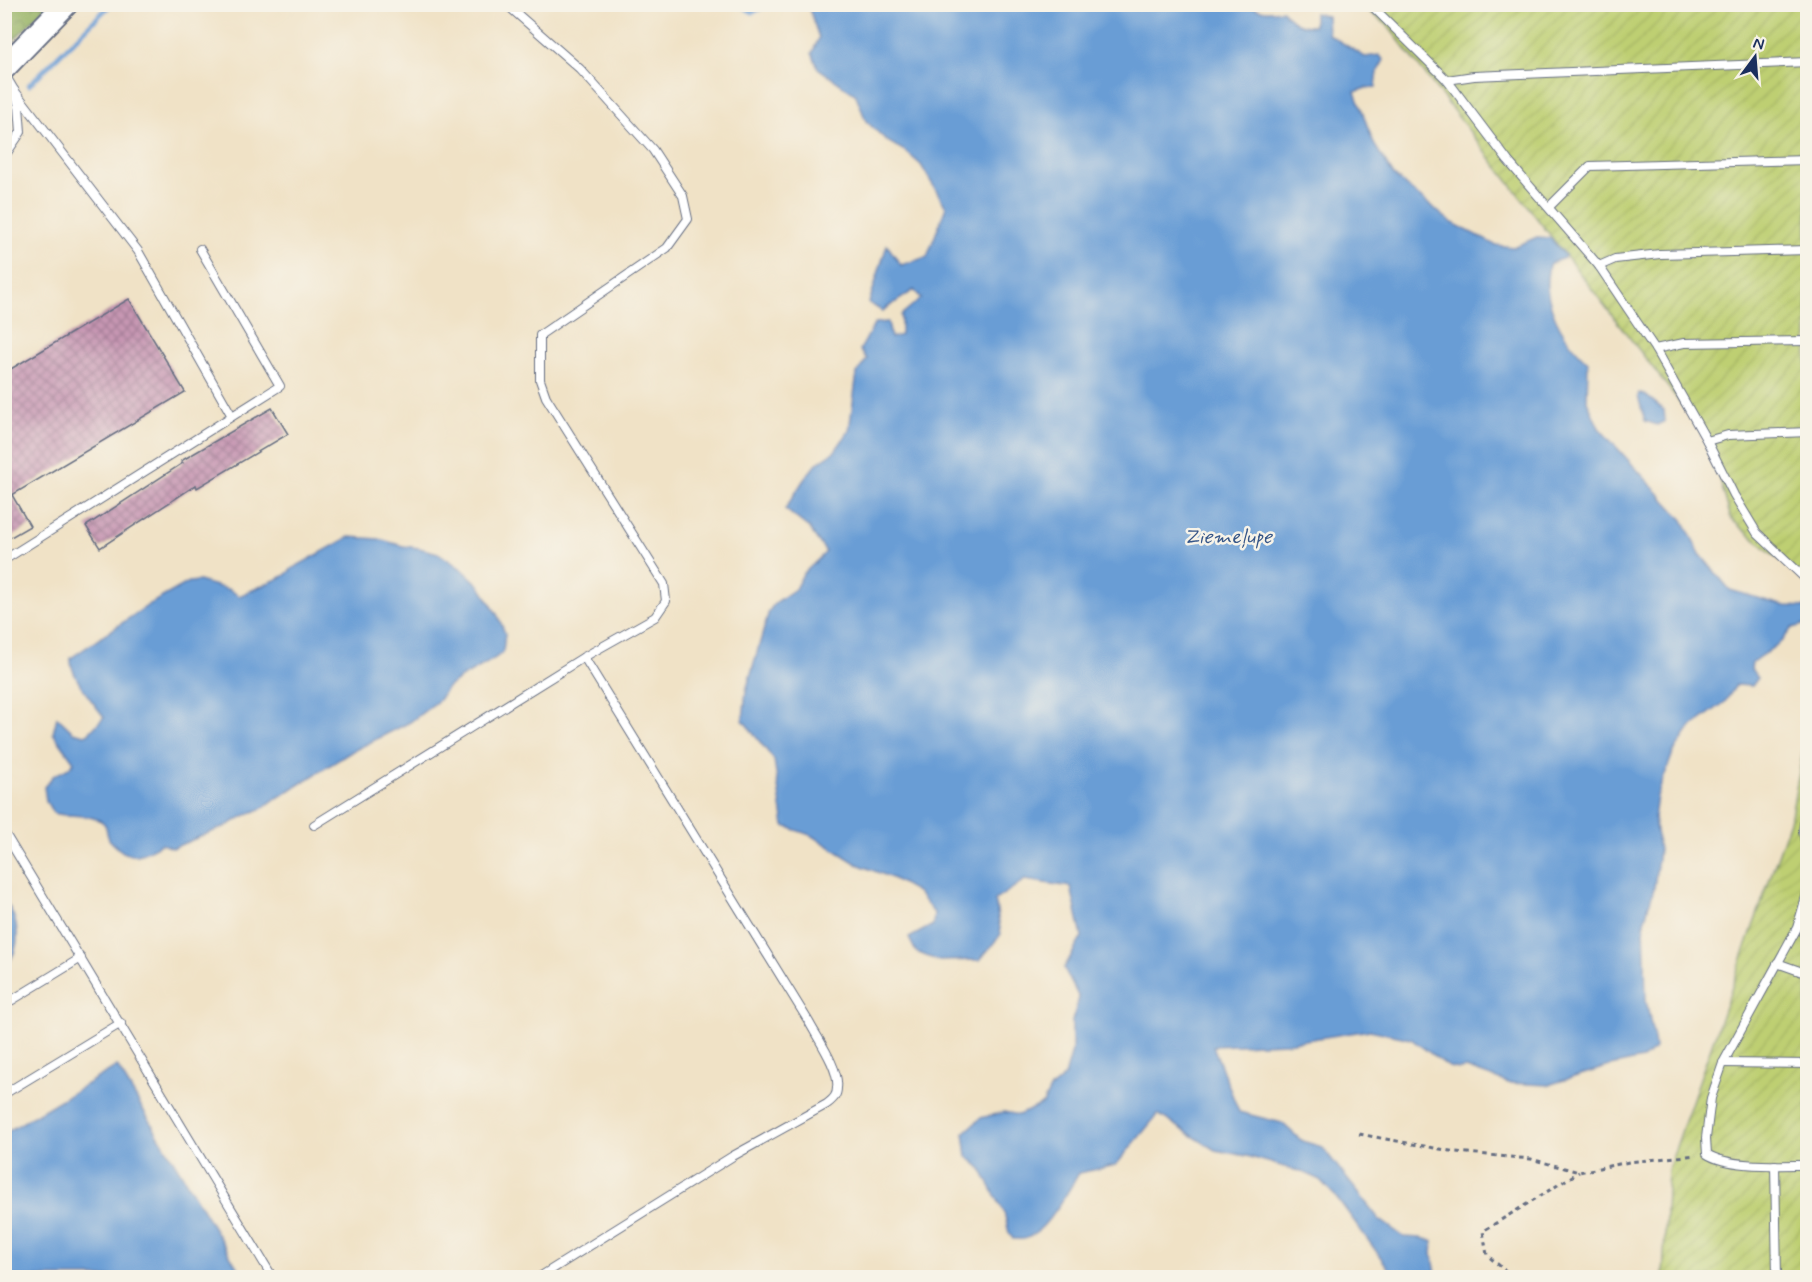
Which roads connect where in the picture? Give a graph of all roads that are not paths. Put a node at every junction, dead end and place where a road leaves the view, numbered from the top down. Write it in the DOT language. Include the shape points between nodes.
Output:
graph roads {
  1 [pos="66,4"];
  2 [pos="506,4"];
  3 [pos="1370,4"];
  4 [pos="1808,62"];
  5 [pos="4,68"];
  6 [pos="4,73"];
  7 [pos="1447,80"];
  8 [pos="14,90"];
  9 [pos="4,157"];
  10 [pos="1808,160"];
  11 [pos="1549,207"];
  12 [pos="200,249"];
  13 [pos="1808,250"];
  14 [pos="1599,266"];
  15 [pos="1808,341"];
  16 [pos="1655,349"];
  17 [pos="232,416"];
  18 [pos="1808,432"];
  19 [pos="1707,441"];
  20 [pos="4,560"];
  21 [pos="1808,580"];
  22 [pos="584,657"];
  23 [pos="1808,794"];
  24 [pos="314,825"];
  25 [pos="4,832"];
  26 [pos="1808,859"];
  27 [pos="1808,890"];
  28 [pos="81,958"];
  29 [pos="1777,963"];
  30 [pos="1808,974"];
  31 [pos="4,1005"];
  32 [pos="121,1023"];
  33 [pos="1723,1063"];
  34 [pos="1808,1064"];
  35 [pos="4,1094"];
  36 [pos="1775,1165"];
  37 [pos="1808,1165"];
  38 [pos="273,1278"];
  39 [pos="538,1278"];
  40 [pos="1777,1278"];
  1 -- 5 [label="street"];
  2 -- 22 [label="lane" via="580,69 653,150 683,196 688,219 667,248 540,335 540,380 546,397 664,584 666,601 655,617"];
  3 -- 7 [label="lane"];
  4 -- 7 [label="lane"];
  6 -- 8 [label="lane"];
  7 -- 11 [label="lane" via="1508,161"];
  8 -- 9 [label="lane" via="20,106 21,132"];
  8 -- 17 [label="lane" via="138,251"];
  10 -- 11 [label="lane" via="1590,166"];
  11 -- 14 [label="lane"];
  12 -- 17 [label="lane" via="280,386"];
  13 -- 14 [label="lane" via="1660,254 1615,259"];
  14 -- 16 [label="lane"];
  15 -- 16 [label="lane" via="1684,344"];
  16 -- 19 [label="lane"];
  17 -- 20 [label="lane"];
  18 -- 19 [label="lane" via="1728,435"];
  19 -- 21 [label="lane" via="1757,533"];
  22 -- 24 [label="lane"];
  22 -- 39 [label="lane" via="809,1022 838,1085 834,1098 827,1104 733,1156"];
  23 -- 26 [label="lane" via="1803,831"];
  25 -- 28 [label="lane"];
  27 -- 29 [label="lane" via="1797,928"];
  28 -- 31 [label="lane"];
  28 -- 32 [label="lane"];
  29 -- 30 [label="lane"];
  29 -- 33 [label="lane"];
  32 -- 35 [label="lane"];
  32 -- 38 [label="lane"];
  33 -- 34 [label="lane"];
  33 -- 36 [label="lane" via="1712,1098 1707,1154 1716,1160"];
  36 -- 37 [label="lane"];
  36 -- 40 [label="lane"];
}
